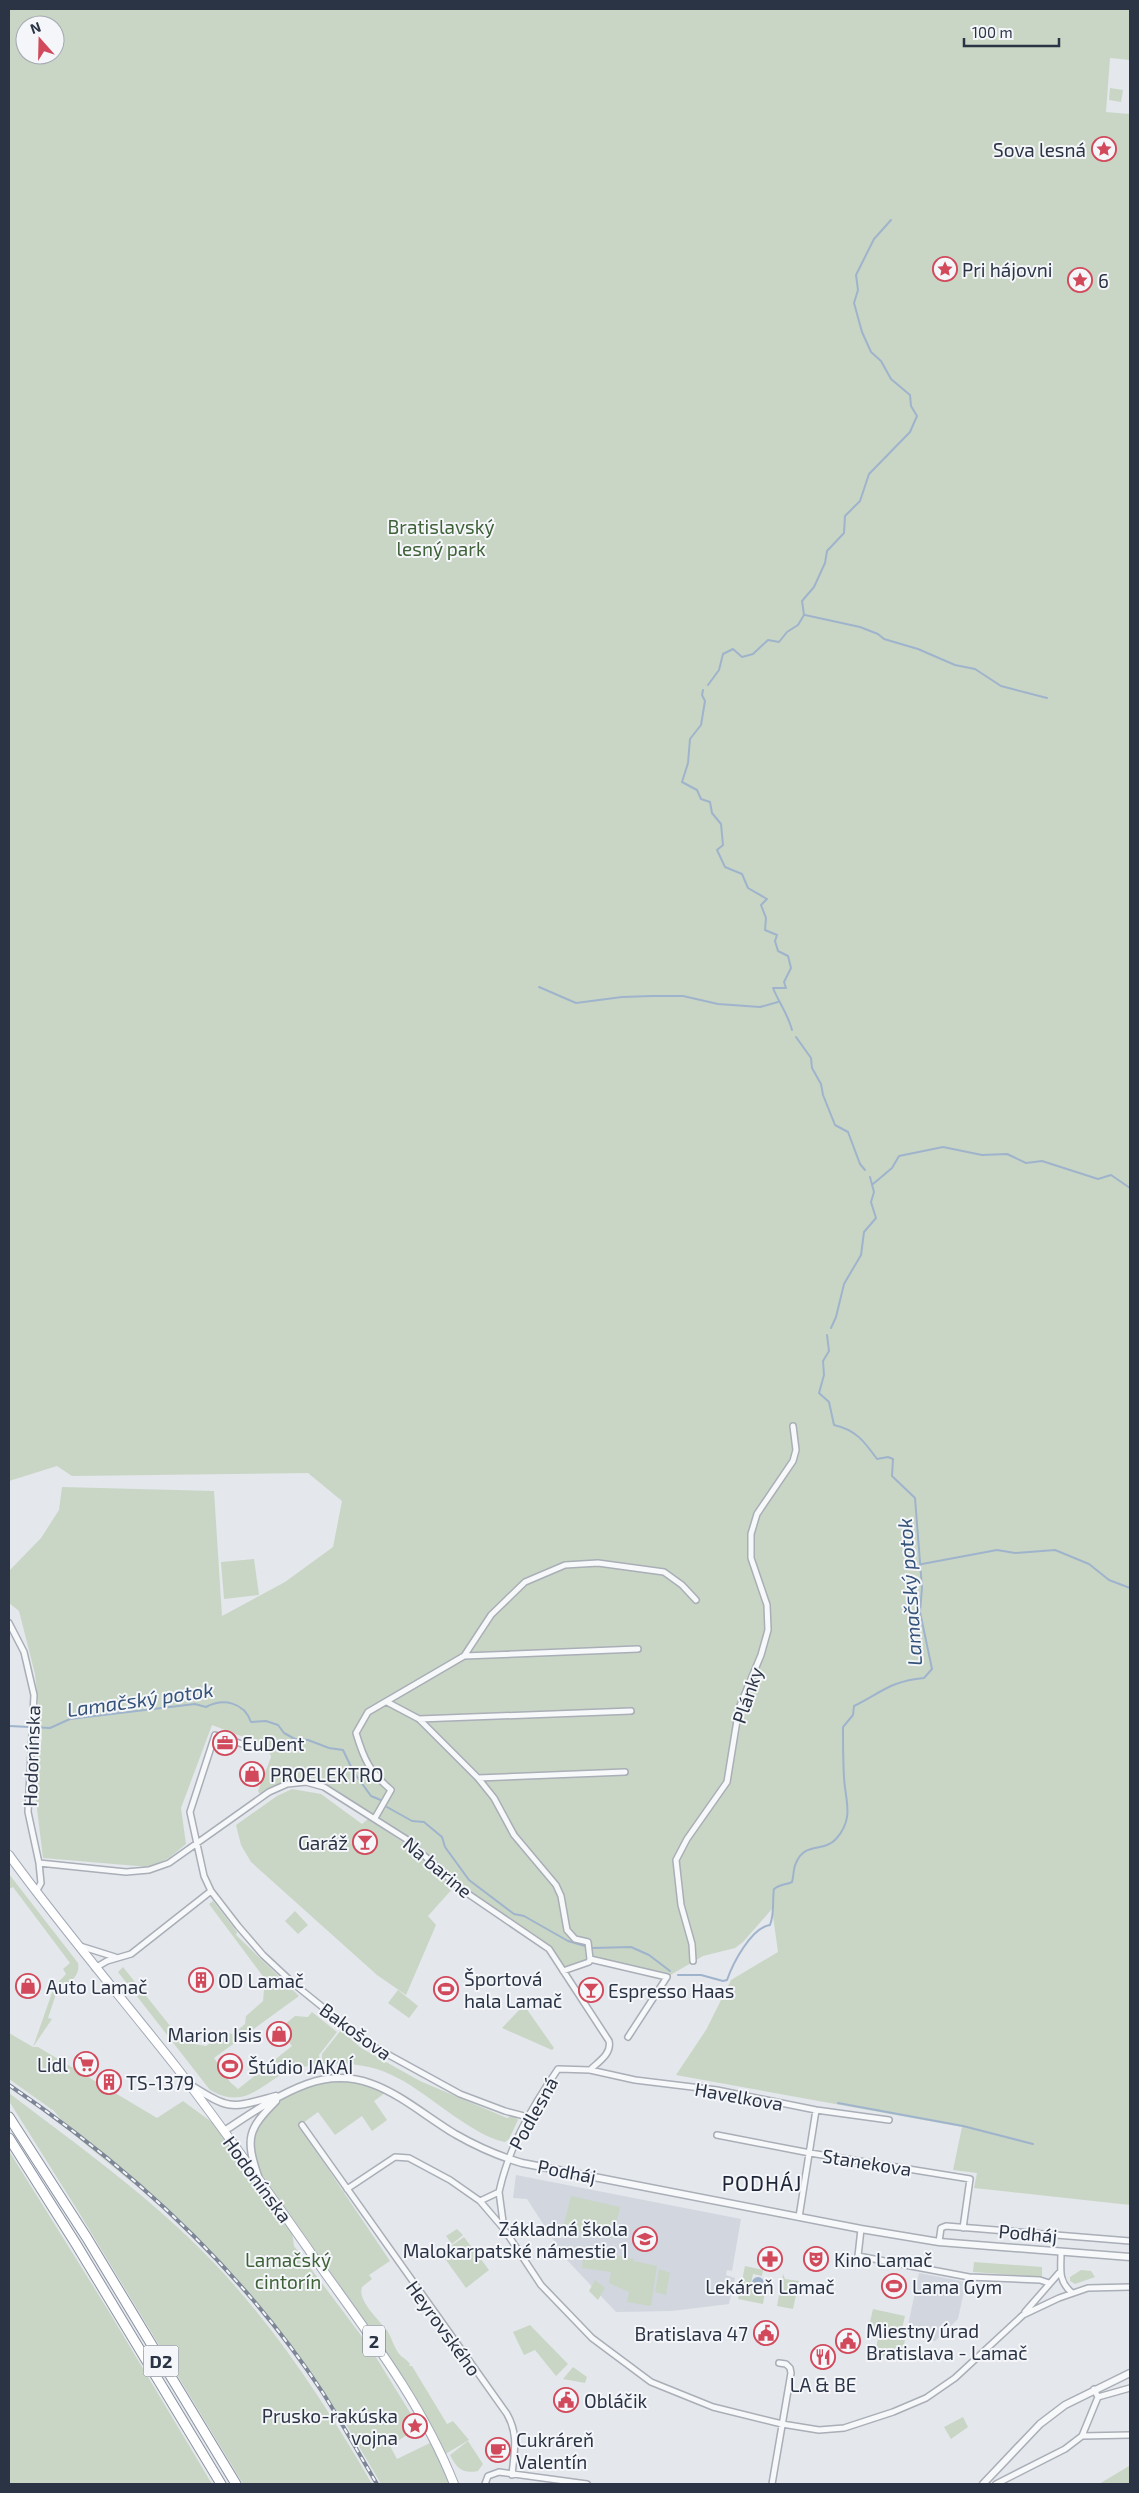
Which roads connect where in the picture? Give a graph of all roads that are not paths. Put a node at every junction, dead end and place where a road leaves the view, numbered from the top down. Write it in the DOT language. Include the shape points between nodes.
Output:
graph roads {
  1 [pos="792,1426"];
  2 [pos="696,1600"];
  3 [pos="9,1623"];
  4 [pos="638,1649"];
  5 [pos="464,1656"];
  6 [pos="387,1702"];
  7 [pos="631,1710"];
  8 [pos="419,1719"];
  9 [pos="242,1744"];
  10 [pos="625,1772"];
  11 [pos="478,1778"];
  12 [pos="375,1818"];
  13 [pos="198,1843"];
  14 [pos="9,1855"];
  15 [pos="39,1862"];
  16 [pos="211,1891"];
  17 [pos="36,1892"];
  18 [pos="76,1945"];
  19 [pos="118,1958"];
  20 [pos="590,1959"];
  21 [pos="693,1961"];
  22 [pos="95,1968"];
  23 [pos="563,1972"];
  24 [pos="628,2037"];
  25 [pos="590,2070"];
  26 [pos="189,2084"];
  27 [pos="284,2093"];
  28 [pos="816,2110"];
  29 [pos="528,2116"];
  30 [pos="9,2117"];
  31 [pos="889,2120"];
  32 [pos="302,2125"];
  33 [pos="224,2131"];
  34 [pos="717,2135"];
  35 [pos="9,2138"];
  36 [pos="810,2153"];
  37 [pos="508,2158"];
  38 [pos="260,2182"];
  39 [pos="347,2189"];
  40 [pos="500,2192"];
  41 [pos="480,2201"];
  42 [pos="799,2217"];
  43 [pos="964,2228"];
  44 [pos="504,2229"];
  45 [pos="861,2229"];
  46 [pos="1130,2241"];
  47 [pos="939,2242"];
  48 [pos="1061,2253"];
  49 [pos="1130,2257"];
  50 [pos="1059,2273"];
  51 [pos="1049,2283"];
  52 [pos="1130,2286"];
  53 [pos="1071,2292"];
  54 [pos="1023,2315"];
  55 [pos="779,2363"];
  56 [pos="1130,2373"];
  57 [pos="1130,2388"];
  58 [pos="1094,2389"];
  59 [pos="1098,2397"];
  60 [pos="782,2424"];
  61 [pos="1130,2435"];
  62 [pos="1082,2436"];
  63 [pos="512,2475"];
  64 [pos="990,2478"];
  65 [pos="221,2484"];
  66 [pos="236,2484"];
  67 [pos="454,2484"];
  68 [pos="485,2484"];
  69 [pos="587,2484"];
  70 [pos="772,2484"];
  71 [pos="983,2484"];
  72 [pos="996,2484"];
  1 -- 21 [label="street, Plánky" via="796,1450 793,1461 757,1514 751,1534 752,1558 767,1605 768,1630 739,1708 727,1782 686,1839 676,1860 681,1905 692,1944"];
  2 -- 5 [label="street" via="682,1584 664,1572 598,1563 565,1565 525,1582 491,1615"];
  3 -- 15 [label="street, Hodonínska" via="24,1652 34,1695 28,1812"];
  4 -- 5 [label="street"];
  5 -- 6 [label="street"];
  6 -- 8 [label="street"];
  6 -- 12 [label="street" via="368,1712 356,1733 364,1759 391,1790"];
  7 -- 8 [label="street"];
  8 -- 11 [label="street"];
  9 -- 13 [label="street, Bakošova" via="215,1735 190,1812"];
  10 -- 11 [label="street"];
  11 -- 20 [label="street" via="494,1798 514,1835 556,1885 567,1930 575,1939 588,1943"];
  12 -- 13 [label="street, Na barine" via="324,1787 306,1782 287,1784 269,1792"];
  12 -- 23 [label="street, Na barine" via="422,1852 461,1889 549,1949"];
  13 -- 15 [label="street, Na barine" via="169,1863 149,1870 126,1872"];
  13 -- 16 [label="street, Bakošova" via="202,1870"];
  14 -- 17 [label="main road, Hodonínska / 2"];
  15 -- 17 [label="street, Hodonínska" via="41,1884"];
  16 -- 19 [label="street" via="131,1954"];
  16 -- 29 [label="street, Bakošova" via="263,1955 304,1993 367,2043 460,2094"];
  17 -- 18 [label="main road, Hodonínska / 2"];
  18 -- 19 [label="street"];
  18 -- 22 [label="main road, Hodonínska / 2"];
  19 -- 22 [label="street" via="107,1960"];
  20 -- 23 [label="street"];
  20 -- 24 [label="street" via="667,1977"];
  22 -- 26 [label="main road, Hodonínska / 2"];
  23 -- 25 [label="street, Na barine" via="610,2044 607,2054"];
  25 -- 28 [label="street, Havelkova"];
  25 -- 29 [label="street, Podlesná" via="558,2069"];
  26 -- 27 [label="street" via="220,2103 234,2106"];
  26 -- 33 [label="main road, Hodonínska / 2"];
  27 -- 33 [label="street, Podháj"];
  27 -- 37 [label="street, Podháj" via="326,2079 366,2081 400,2096 466,2140"];
  27 -- 38 [label="street" via="257,2120 252,2132 251,2153"];
  28 -- 31 [label="street, Havelkova"];
  28 -- 36 [label="street"];
  29 -- 37 [label="street, Podlesná"];
  30 -- 66 [label="highway, D2" via="87,2238"];
  32 -- 39 [label="street, Heyrovského"];
  33 -- 38 [label="main road, Hodonínska / 2"];
  34 -- 36 [label="street, Stanekova"];
  35 -- 65 [label="highway, D2"];
  36 -- 42 [label="street"];
  36 -- 43 [label="street, Stanekova" via="970,2179"];
  37 -- 40 [label="street, Podlesná"];
  37 -- 42 [label="street, Podháj"];
  38 -- 67 [label="main road, Hodonínska / 2" via="404,2386"];
  39 -- 41 [label="street" via="395,2157 409,2158"];
  39 -- 63 [label="street, Heyrovského" via="513,2424 516,2443"];
  40 -- 41 [label="street"];
  40 -- 44 [label="street, Podlesná"];
  41 -- 44 [label="street"];
  42 -- 45 [label="street, Podháj"];
  43 -- 46 [label="street, Podháj"];
  43 -- 47 [label="street, Podháj" via="941,2228"];
  44 -- 60 [label="street" via="541,2285 592,2338 651,2382 713,2407"];
  45 -- 47 [label="street, Podháj"];
  45 -- 51 [label="street" via="858,2256 969,2276"];
  47 -- 48 [label="street, Podháj"];
  48 -- 49 [label="street, Podháj"];
  48 -- 50 [label="street"];
  50 -- 51 [label="street"];
  50 -- 53 [label="street"];
  51 -- 54 [label="street"];
  52 -- 53 [label="street"];
  53 -- 54 [label="street"];
  54 -- 60 [label="street" via="955,2378 926,2398 844,2428 819,2430"];
  55 -- 60 [label="street" via="786,2364 791,2373"];
  56 -- 58 [label="street"];
  57 -- 59 [label="street"];
  58 -- 59 [label="street"];
  58 -- 64 [label="street" via="1040,2424"];
  59 -- 62 [label="street"];
  60 -- 70 [label="street"];
  61 -- 62 [label="street"];
  62 -- 72 [label="street" via="1065,2449"];
  63 -- 68 [label="street" via="492,2474"];
  63 -- 69 [label="street"];
  64 -- 71 [label="street"];
  64 -- 72 [label="street"];
}
